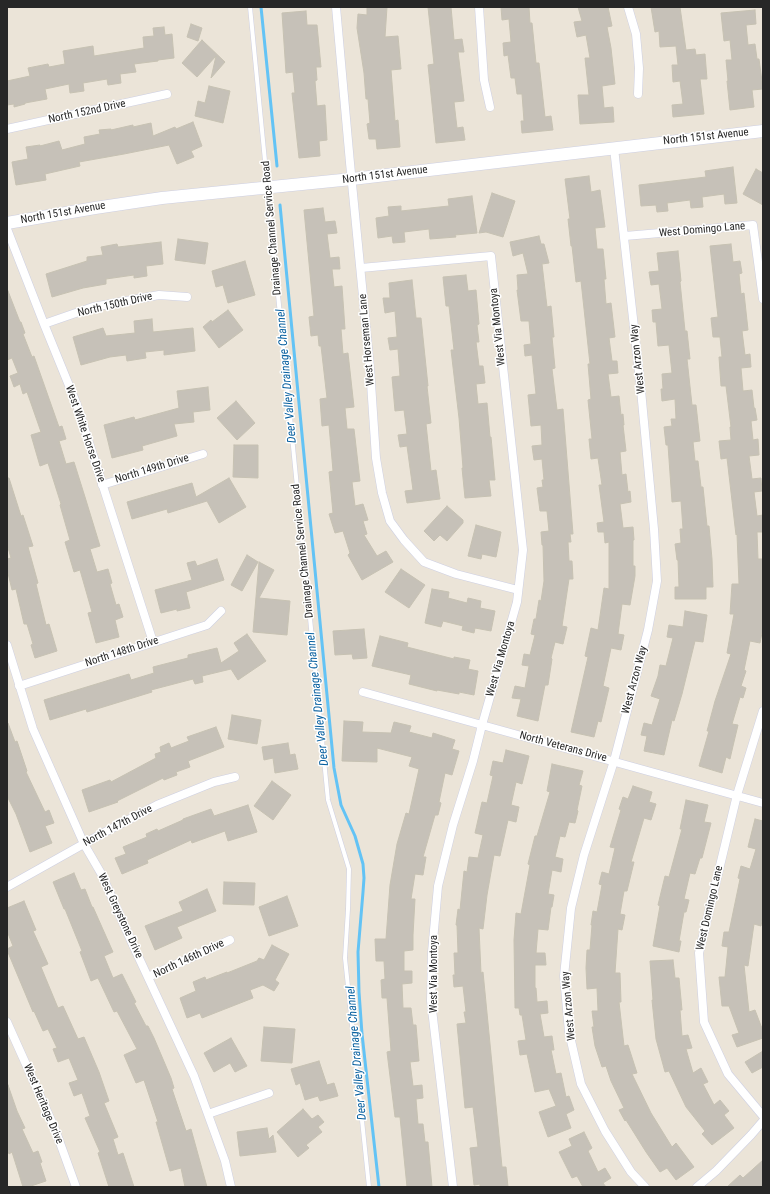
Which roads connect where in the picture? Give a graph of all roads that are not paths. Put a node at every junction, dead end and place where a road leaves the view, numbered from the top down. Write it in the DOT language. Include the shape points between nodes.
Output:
graph roads {
  1 [pos="250,7"];
  2 [pos="336,7"];
  3 [pos="479,7"];
  4 [pos="628,7"];
  5 [pos="167,94"];
  6 [pos="638,94"];
  7 [pos="490,107"];
  8 [pos="7,129"];
  9 [pos="763,131"];
  10 [pos="614,148"];
  11 [pos="352,179"];
  12 [pos="267,188"];
  13 [pos="7,223"];
  14 [pos="7,229"];
  15 [pos="625,236"];
  16 [pos="361,268"];
  17 [pos="187,297"];
  18 [pos="763,299"];
  19 [pos="44,324"];
  20 [pos="203,454"];
  21 [pos="102,485"];
  22 [pos="518,590"];
  23 [pos="221,611"];
  24 [pos="152,642"];
  25 [pos="7,645"];
  26 [pos="19,686"];
  27 [pos="363,692"];
  28 [pos="763,711"];
  29 [pos="482,725"];
  30 [pos="614,761"];
  31 [pos="235,777"];
  32 [pos="737,795"];
  33 [pos="763,803"];
  34 [pos="84,844"];
  35 [pos="7,887"];
  36 [pos="230,940"];
  37 [pos="148,978"];
  38 [pos="7,1022"];
  39 [pos="269,1093"];
  40 [pos="208,1114"];
  41 [pos="763,1116"];
  42 [pos="763,1121"];
  43 [pos="76,1187"];
  44 [pos="231,1187"];
  45 [pos="369,1187"];
  46 [pos="453,1187"];
  47 [pos="645,1187"];
  48 [pos="697,1187"];
  1 -- 12 [label="lane, Drainage Channel Service Road"];
  2 -- 11 [label="street, West Horseman Lane"];
  3 -- 7 [label="street" via="484,80"];
  4 -- 6 [label="street" via="636,34"];
  5 -- 8 [label="street, North 152nd Drive"];
  9 -- 10 [label="street, North 151st Avenue"];
  10 -- 11 [label="street, North 151st Avenue"];
  10 -- 15 [label="street, West Arzon Way"];
  11 -- 12 [label="street, North 151st Avenue"];
  11 -- 16 [label="street, West Horseman Lane"];
  12 -- 13 [label="street, North 151st Avenue" via="154,199"];
  12 -- 45 [label="lane, Drainage Channel Service Road" via="328,800 348,869 345,958"];
  14 -- 19 [label="street, West White Horse Drive"];
  15 -- 18 [label="street, West Domingo Lane" via="754,225"];
  15 -- 30 [label="street, West Arzon Way" via="657,581 648,630"];
  16 -- 22 [label="street, West Horseman Lane" via="376,458 390,522 424,562 456,574"];
  16 -- 22 [label="street, West Via Montoya" via="491,256 523,550"];
  17 -- 19 [label="street, North 150th Drive" via="151,296 93,307"];
  19 -- 21 [label="street, West White Horse Drive" via="77,405"];
  20 -- 21 [label="street, North 149th Drive"];
  21 -- 24 [label="street, West White Horse Drive"];
  22 -- 29 [label="street, West Via Montoya" via="517,602"];
  23 -- 24 [label="street, North 148th Drive" via="207,625"];
  24 -- 26 [label="street, North 148th Drive"];
  25 -- 26 [label="street, West Greystone Drive"];
  26 -- 34 [label="street, West Greystone Drive" via="34,729"];
  27 -- 29 [label="street, North Veterans Drive"];
  28 -- 32 [label="street, West Domingo Lane"];
  29 -- 30 [label="street, North Veterans Drive"];
  29 -- 46 [label="street, West Via Montoya" via="438,886 432,952 431,1001"];
  30 -- 32 [label="street, North Veterans Drive"];
  30 -- 47 [label="street, West Arzon Way" via="584,855 571,908 564,976 569,1032 581,1084 605,1131 631,1172"];
  31 -- 34 [label="street, North 147th Drive" via="214,782 157,805"];
  32 -- 33 [label="street, North Veterans Drive"];
  32 -- 41 [label="street, West Domingo Lane" via="699,953 702,999 704,1022 728,1074"];
  34 -- 35 [label="street, North 147th Drive"];
  34 -- 37 [label="street, West Greystone Drive" via="102,875"];
  36 -- 37 [label="street, North 146th Drive"];
  37 -- 40 [label="street, West Greystone Drive" via="194,1076"];
  38 -- 43 [label="street, West Heritage Drive" via="55,1129"];
  39 -- 40 [label="street"];
  40 -- 44 [label="street, West Greystone Drive" via="225,1161"];
  42 -- 48 [label="street" via="716,1171"];
}
